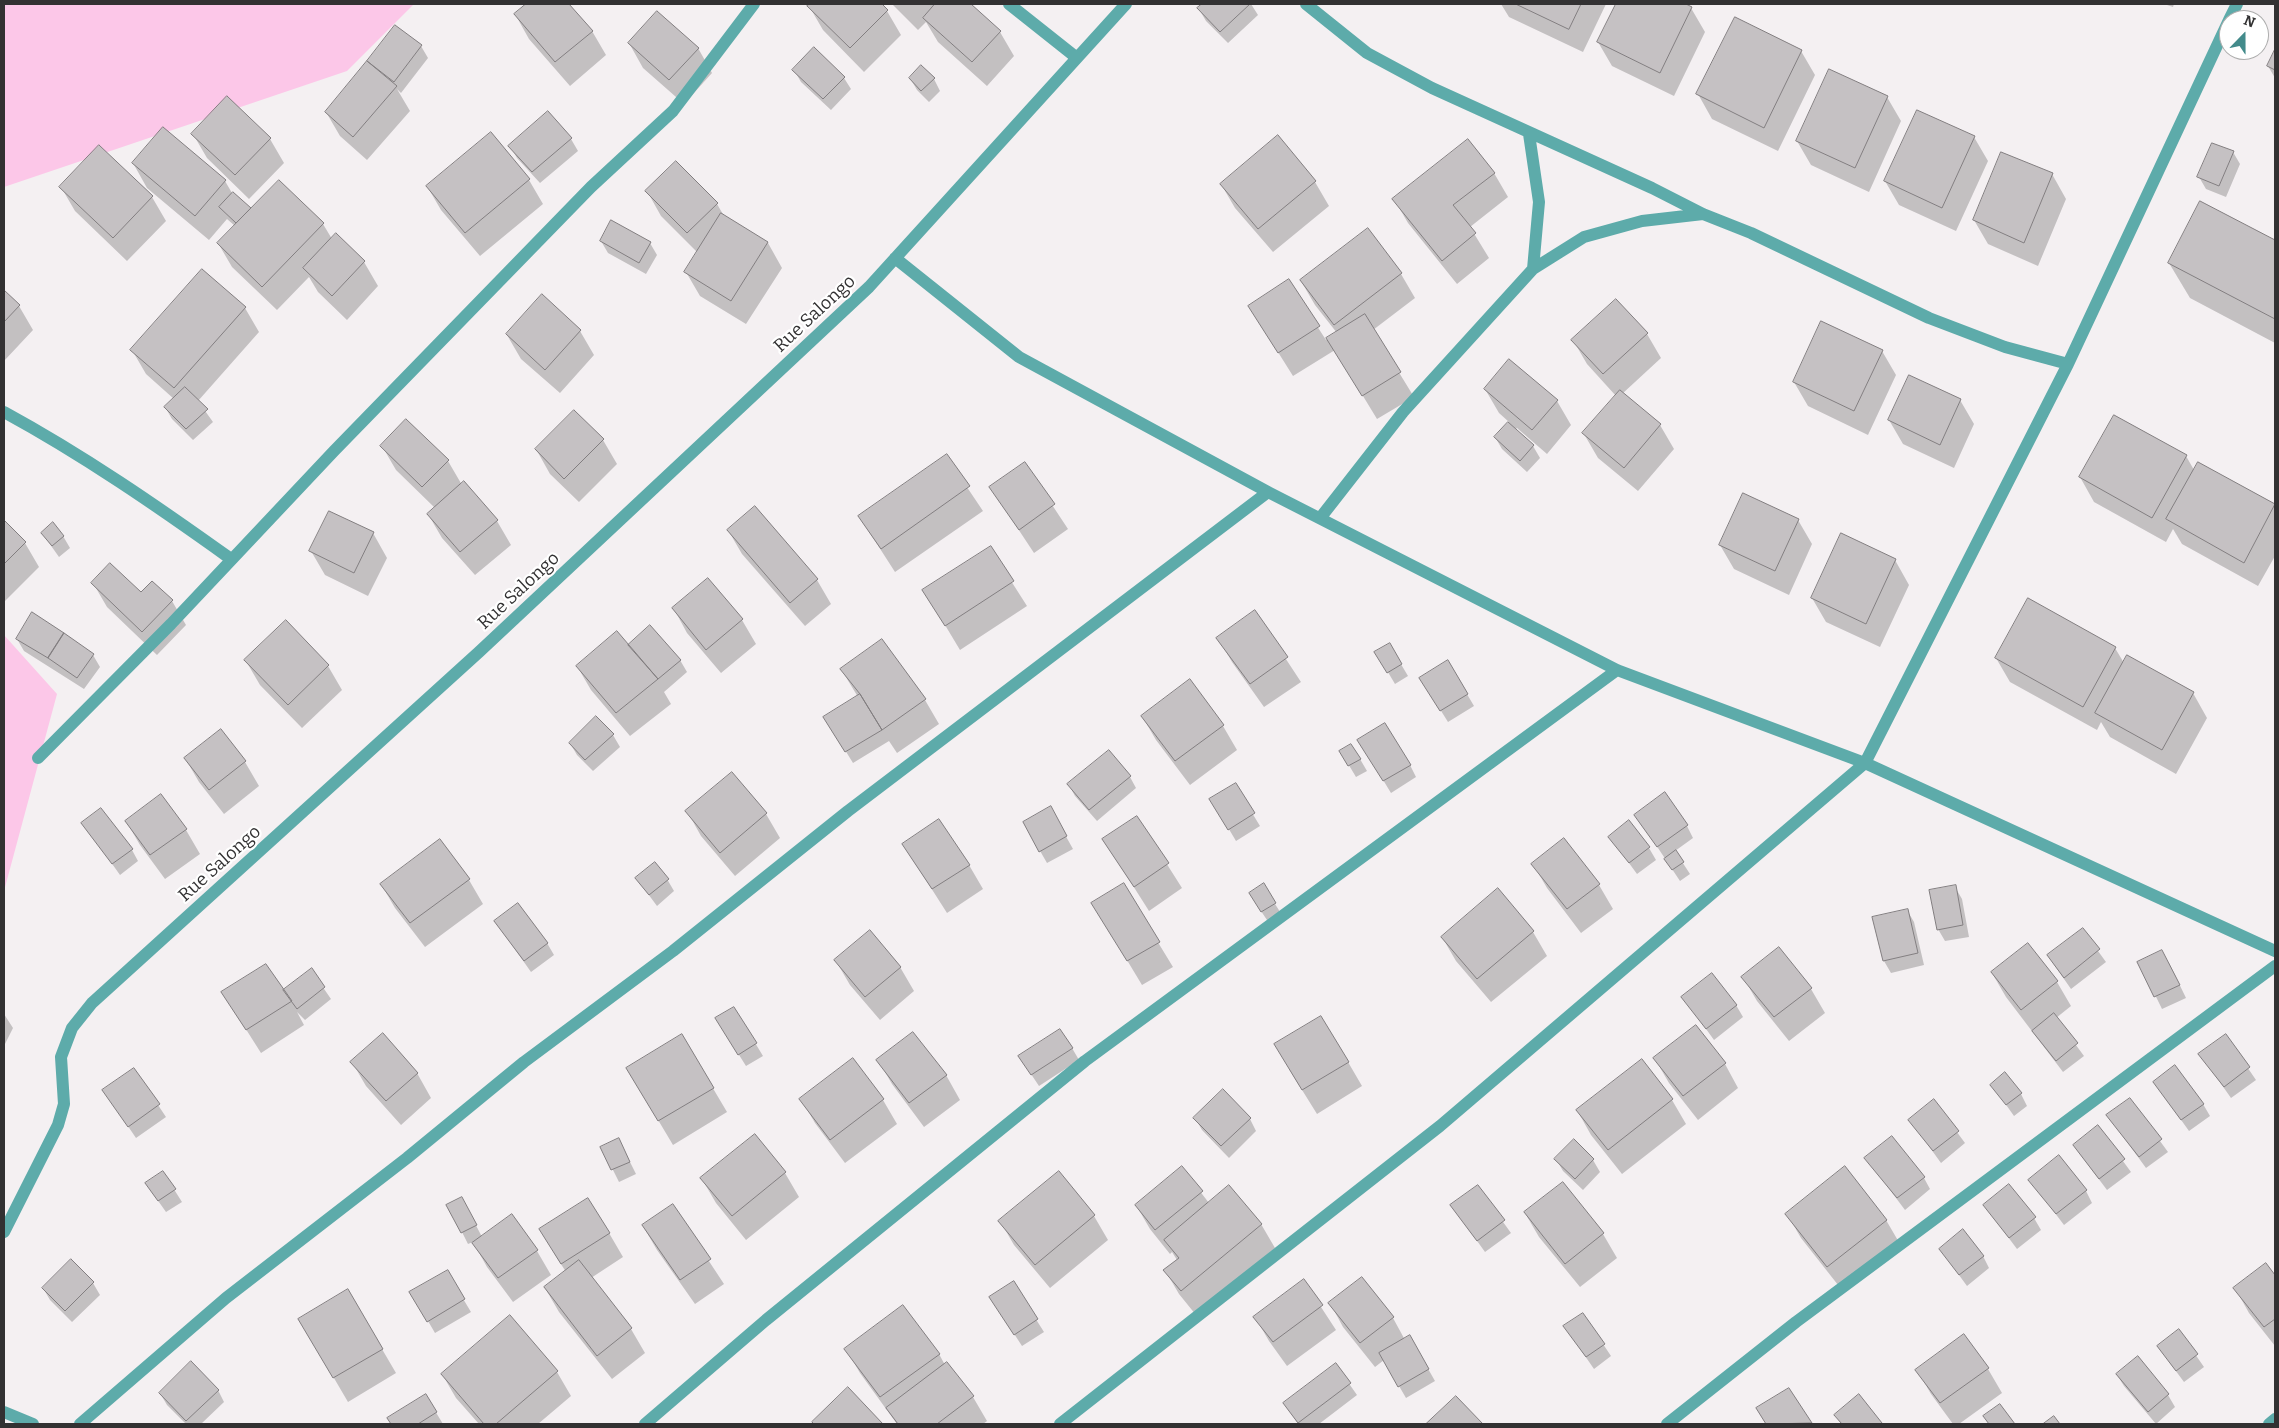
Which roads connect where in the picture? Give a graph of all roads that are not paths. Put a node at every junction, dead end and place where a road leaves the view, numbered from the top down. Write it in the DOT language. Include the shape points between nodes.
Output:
graph roads {
  1 [pos="754,4"];
  2 [pos="1009,4"];
  3 [pos="1126,4"];
  4 [pos="1306,4"];
  5 [pos="2219,41"];
  6 [pos="1077,58"];
  7 [pos="1529,134"];
  8 [pos="1703,214"];
  9 [pos="895,258"];
  10 [pos="1533,269"];
  11 [pos="2068,364"];
  12 [pos="4,412"];
  13 [pos="1268,492"];
  14 [pos="1321,518"];
  15 [pos="231,559"];
  16 [pos="1617,670"];
  17 [pos="38,758"];
  18 [pos="1865,763"];
  19 [pos="2275,951"];
  20 [pos="2275,966"];
  21 [pos="4,1232"];
  22 [pos="4,1412"];
  23 [pos="2275,1419"];
  24 [pos="33,1424"];
  25 [pos="80,1424"];
  26 [pos="645,1424"];
  27 [pos="1060,1424"];
  28 [pos="1667,1424"];
  29 [pos="2269,1424"];
  1 -- 15 [label="street" via="673,111 591,187"];
  2 -- 6 [label="street"];
  3 -- 6 [label="street, Rue Salongo"];
  4 -- 7 [label="street" via="1367,54"];
  5 -- 11 [label="street"];
  6 -- 9 [label="street, Rue Salongo"];
  7 -- 8 [label="street"];
  7 -- 10 [label="street" via="1539,202"];
  8 -- 10 [label="street" via="1642,221 1584,237"];
  8 -- 11 [label="street" via="1751,233 1929,318 2005,348"];
  9 -- 13 [label="street" via="1018,357"];
  9 -- 21 [label="street, Rue Salongo" via="869,287 479,652 92,1003 72,1028 61,1057 64,1104 58,1125"];
  10 -- 14 [label="street" via="1403,412"];
  11 -- 18 [label="street"];
  12 -- 15 [label="street" via="117,480"];
  13 -- 14 [label="street"];
  13 -- 25 [label="street" via="848,811 673,951 524,1062 408,1158 226,1298"];
  14 -- 16 [label="street"];
  15 -- 17 [label="street"];
  16 -- 18 [label="street"];
  16 -- 26 [label="street" via="1085,1061 766,1320"];
  18 -- 19 [label="street"];
  18 -- 27 [label="street" via="1440,1126"];
  20 -- 28 [label="street" via="1796,1322"];
  22 -- 24 [label="street"];
  23 -- 29 [label="street"];
}
